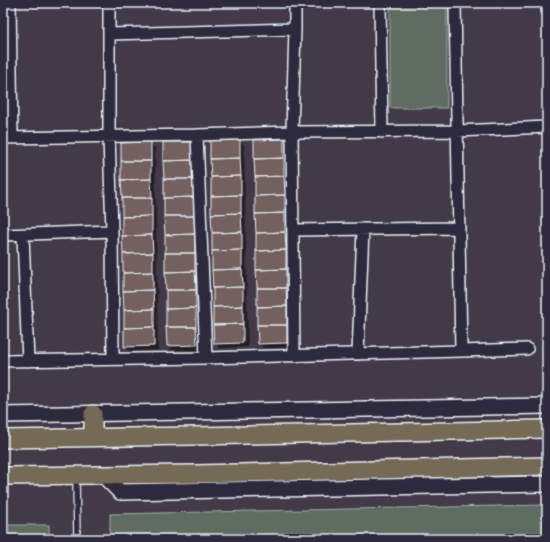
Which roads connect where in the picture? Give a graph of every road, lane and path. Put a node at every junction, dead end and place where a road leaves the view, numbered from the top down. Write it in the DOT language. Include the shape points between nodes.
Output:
graph roads {
  1 [pos="10,3"];
  2 [pos="109,3"];
  3 [pos="295,3"];
  4 [pos="380,3"];
  5 [pos="455,3"];
  6 [pos="547,3"];
  7 [pos="547,10"];
  8 [pos="295,30"];
  9 [pos="109,34"];
  10 [pos="547,127"];
  11 [pos="457,131"];
  12 [pos="292,132"];
  13 [pos="382,132"];
  14 [pos="197,135"];
  15 [pos="109,137"];
  16 [pos="8,138"];
  17 [pos="458,228"];
  18 [pos="363,229"];
  19 [pos="293,230"];
  20 [pos="112,231"];
  21 [pos="3,235"];
  22 [pos="23,235"];
  23 [pos="527,349"];
  24 [pos="461,351"];
  25 [pos="358,354"];
  26 [pos="294,356"];
  27 [pos="206,358"];
  28 [pos="113,359"];
  29 [pos="3,361"];
  30 [pos="28,361"];
  31 [pos="547,406"];
  32 [pos="93,414"];
  33 [pos="3,415"];
  34 [pos="547,429"];
  35 [pos="93,438"];
  36 [pos="3,439"];
  37 [pos="547,466"];
  38 [pos="103,475"];
  39 [pos="3,476"];
  40 [pos="76,476"];
  41 [pos="547,484"];
  42 [pos="77,539"];
  1 -- 16 [label="street"];
  2 -- 9 [label="street"];
  3 -- 8 [label="street"];
  4 -- 13 [label="street"];
  5 -- 11 [label="street"];
  6 -- 7 [label="street"];
  8 -- 9 [label="street"];
  8 -- 12 [label="street"];
  9 -- 15 [label="street"];
  10 -- 11 [label="street"];
  11 -- 13 [label="street"];
  11 -- 17 [label="street"];
  12 -- 13 [label="street"];
  12 -- 14 [label="street"];
  12 -- 19 [label="street"];
  14 -- 15 [label="street"];
  14 -- 27 [label="street"];
  15 -- 16 [label="street"];
  15 -- 20 [label="street"];
  17 -- 18 [label="street"];
  17 -- 24 [label="street"];
  18 -- 19 [label="street"];
  18 -- 25 [label="street"];
  19 -- 26 [label="street"];
  20 -- 22 [label="street"];
  20 -- 28 [label="street"];
  21 -- 22 [label="street"];
  22 -- 30 [label="street"];
  23 -- 24 [label="street"];
  24 -- 25 [label="street"];
  25 -- 26 [label="street"];
  26 -- 27 [label="street"];
  27 -- 28 [label="street"];
  28 -- 30 [label="street"];
  29 -- 30 [label="street"];
  31 -- 32 [label="street"];
  32 -- 33 [label="street"];
  32 -- 35 [label="main road"];
  34 -- 35 [label="main road"];
  35 -- 36 [label="main road"];
  37 -- 38 [label="main road"];
  38 -- 40 [label="main road"];
  38 -- 41 [label="street" via="120,492"];
  39 -- 40 [label="main road"];
  40 -- 42 [label="lane"];
}
